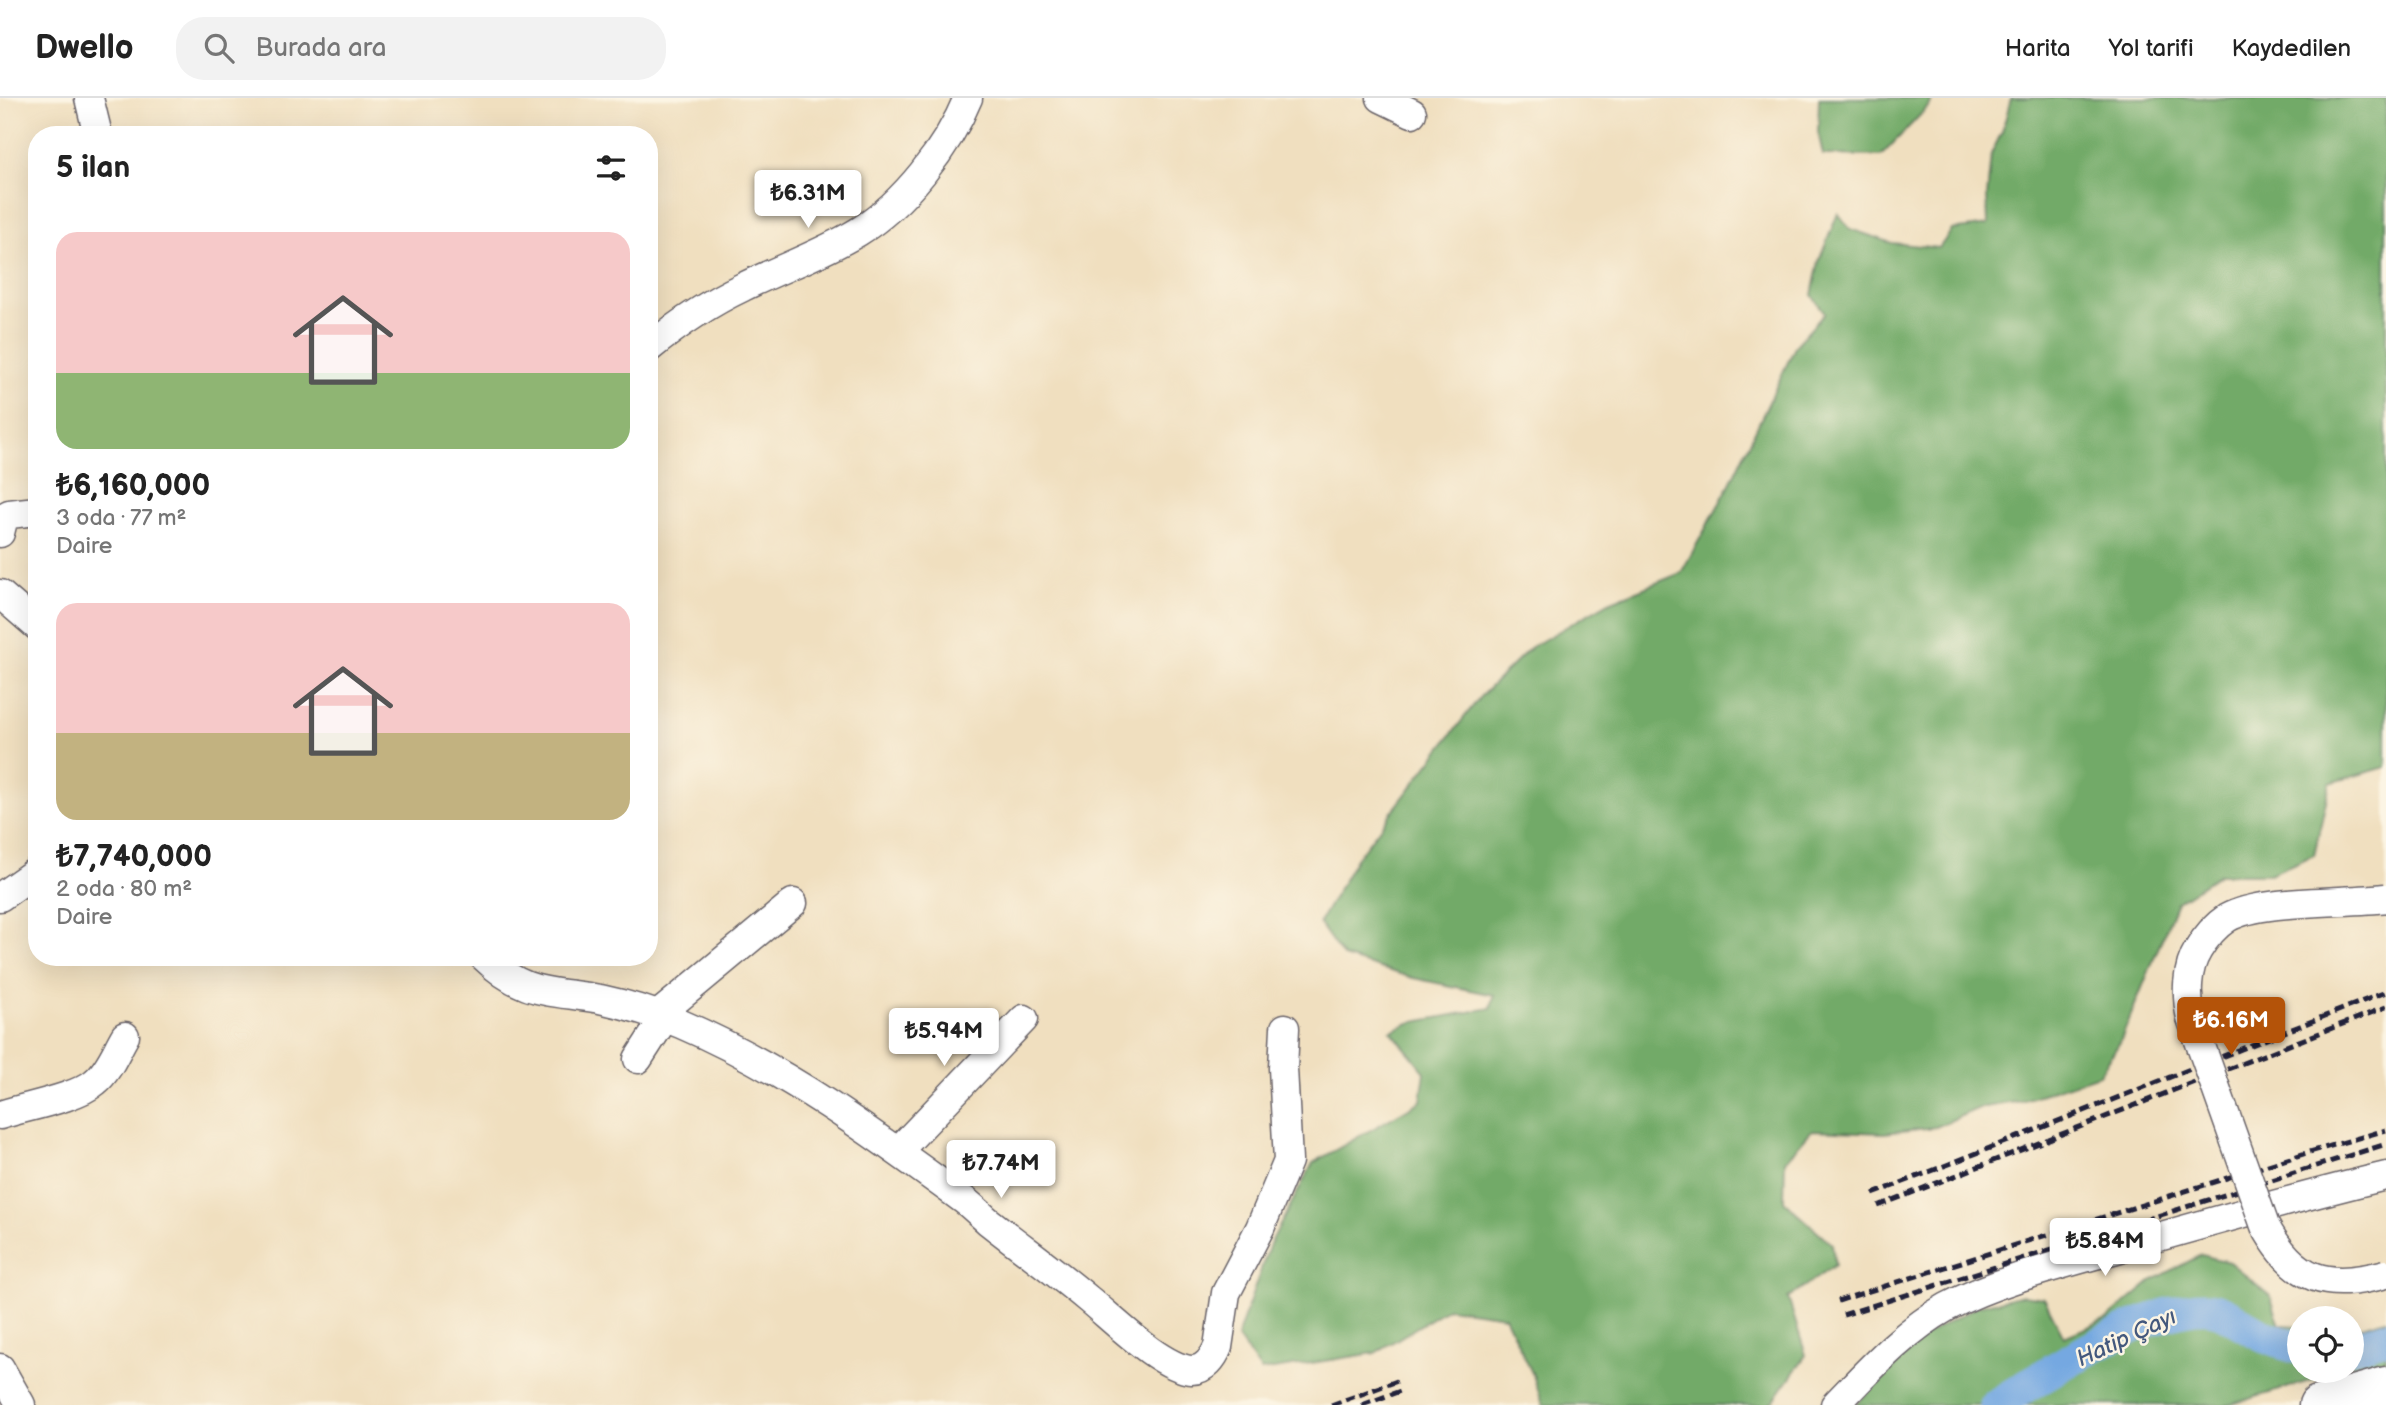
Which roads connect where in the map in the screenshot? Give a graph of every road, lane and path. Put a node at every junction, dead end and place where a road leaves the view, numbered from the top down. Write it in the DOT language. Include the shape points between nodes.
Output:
graph roads {
  1 [pos="89,98"];
  2 [pos="968,98"];
  3 [pos="1381,98"];
  4 [pos="1412,113"];
  5 [pos="96,126"];
  6 [pos="658,341"];
  7 [pos="28,512"];
  8 [pos="0,533"];
  9 [pos="0,594"];
  10 [pos="28,618"];
  11 [pos="28,877"];
  12 [pos="0,897"];
  13 [pos="2386,898"];
  14 [pos="793,903"];
  15 [pos="495,966"];
  16 [pos="661,1016"];
  17 [pos="1024,1019"];
  18 [pos="1285,1028"];
  19 [pos="125,1036"];
  20 [pos="638,1059"];
  21 [pos="0,1115"];
  22 [pos="898,1151"];
  23 [pos="2386,1176"];
  24 [pos="2386,1274"];
  25 [pos="0,1368"];
  26 [pos="2386,1386"];
  27 [pos="21,1405"];
  28 [pos="1835,1405"];
  29 [pos="2318,1405"];
  1 -- 5 [label="street"];
  2 -- 6 [label="street" via="927,167 875,220 702,308"];
  3 -- 4 [label="street"];
  7 -- 8 [label="street" via="4,517"];
  9 -- 10 [label="street"];
  11 -- 12 [label="street"];
  13 -- 24 [label="street, bridge" via="2265,907 2227,918 2194,956 2188,1004 2264,1226 2287,1261 2304,1273 2341,1282"];
  14 -- 16 [label="street"];
  15 -- 16 [label="street" via="514,982"];
  16 -- 20 [label="street"];
  16 -- 22 [label="street" via="781,1074"];
  17 -- 22 [label="street"];
  18 -- 22 [label="street" via="1286,1167 1226,1293 1218,1347 1198,1369 1186,1368 1148,1349"];
  19 -- 21 [label="street" via="94,1084"];
  23 -- 28 [label="street" via="2082,1259 1973,1294 1915,1329"];
  25 -- 27 [label="street"];
  26 -- 29 [label="highway"];
}
